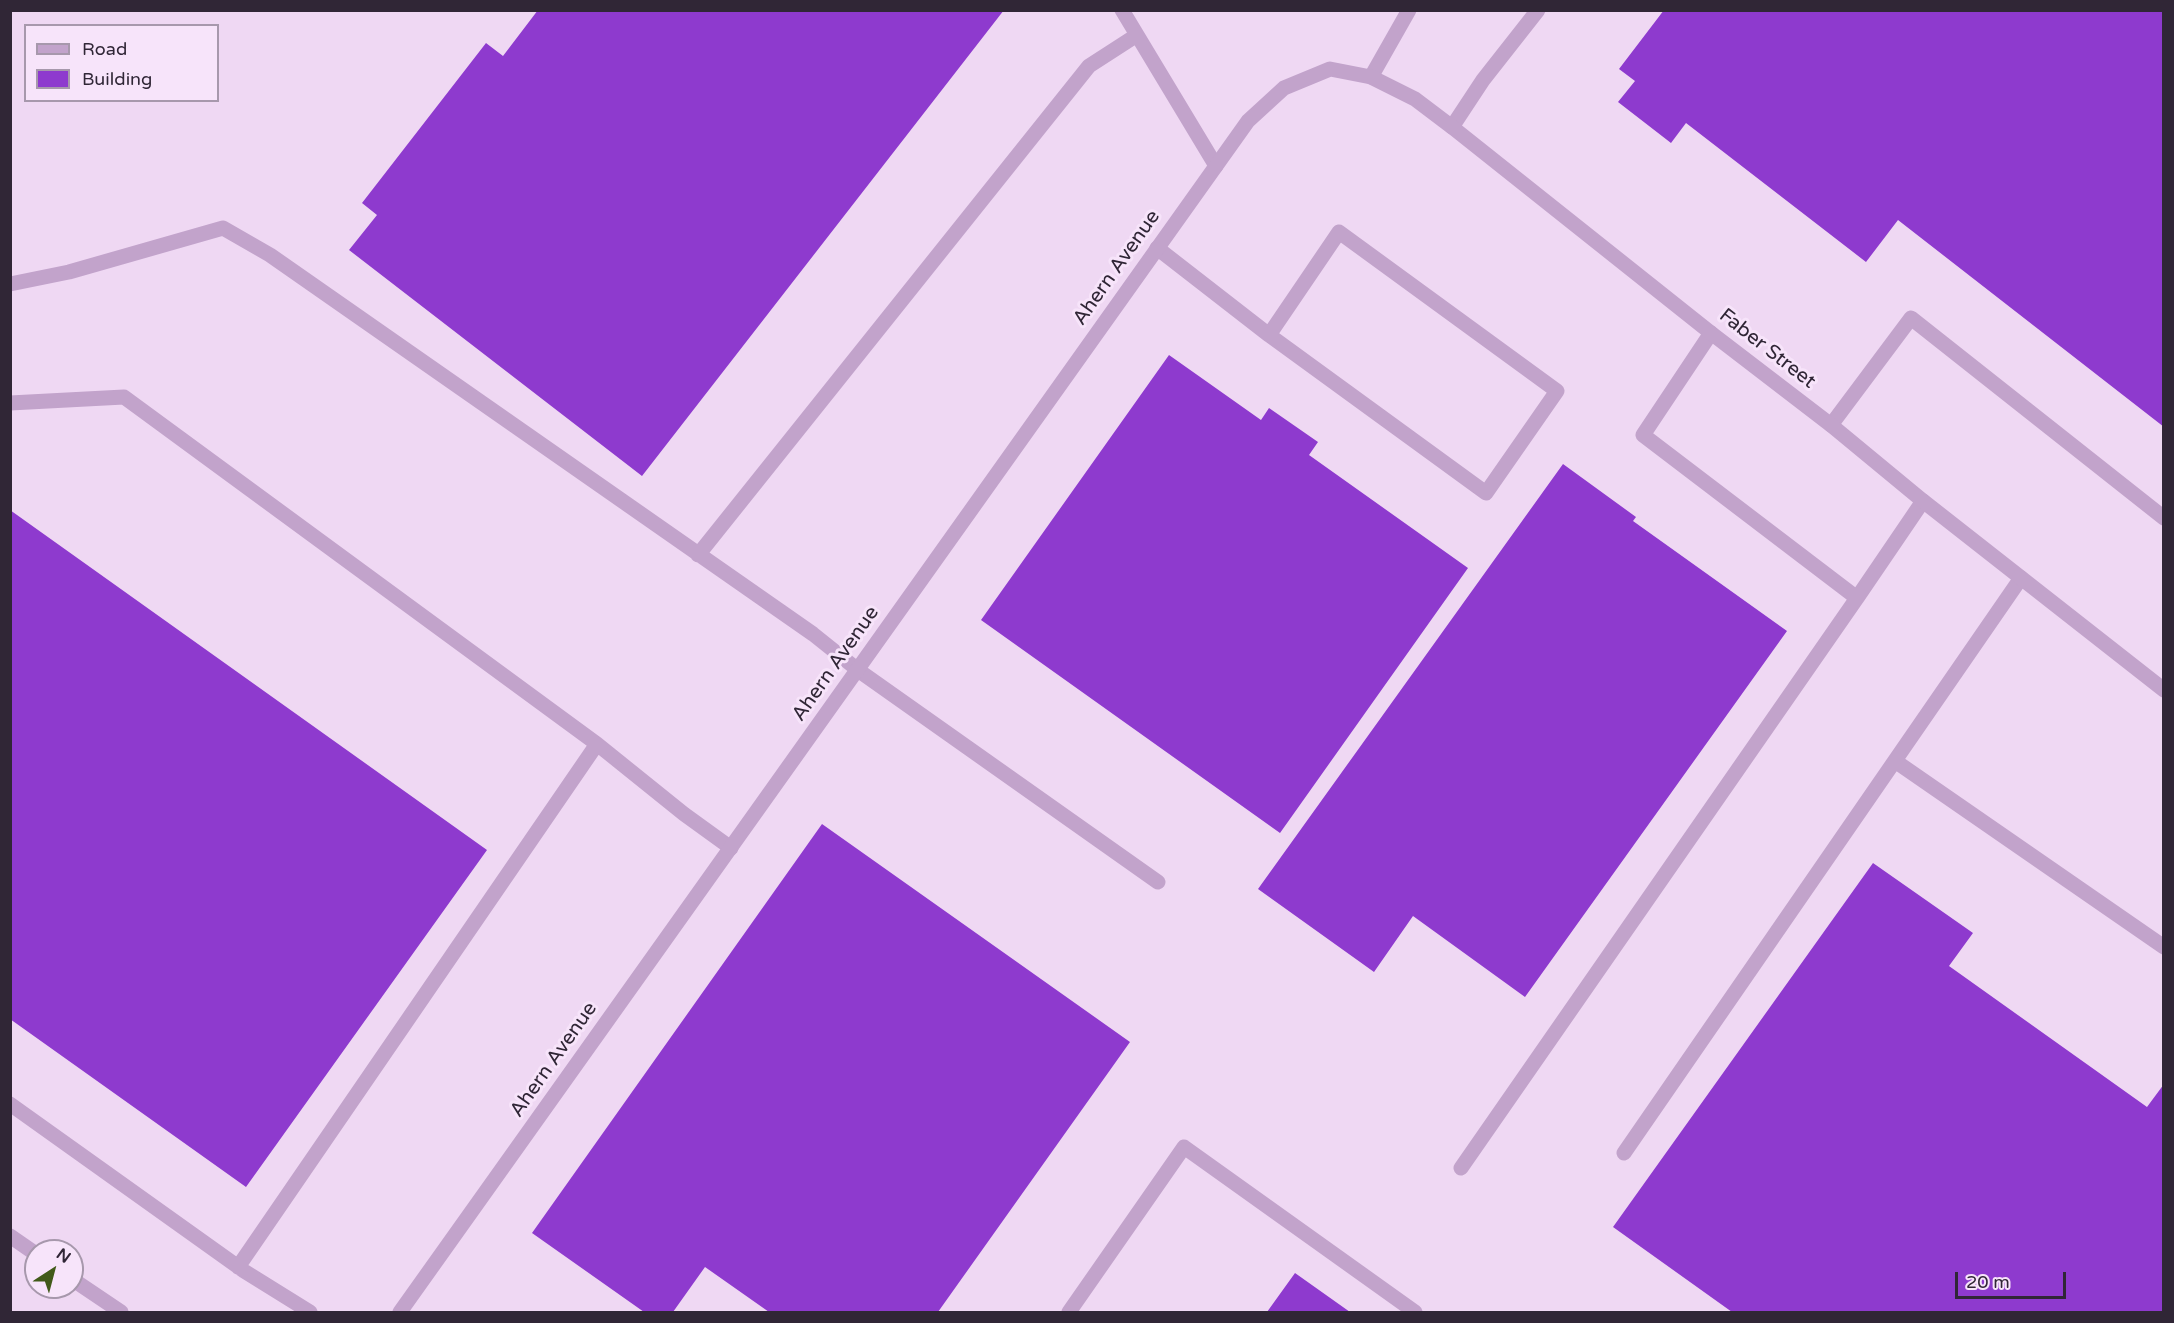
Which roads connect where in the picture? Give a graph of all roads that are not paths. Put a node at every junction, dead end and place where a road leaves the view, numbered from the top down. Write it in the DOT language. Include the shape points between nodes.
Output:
graph roads {
  1 [pos="1122,10"];
  2 [pos="1538,10"];
  3 [pos="1407,11"];
  4 [pos="1137,35"];
  5 [pos="1330,69"];
  6 [pos="1371,77"];
  7 [pos="1452,127"];
  8 [pos="1216,166"];
  9 [pos="1158,248"];
  10 [pos="10,284"];
  11 [pos="1711,333"];
  12 [pos="1269,335"];
  13 [pos="10,403"];
  14 [pos="1831,425"];
  15 [pos="1923,501"];
  16 [pos="2163,518"];
  17 [pos="698,555"];
  18 [pos="2021,578"];
  19 [pos="1857,598"];
  20 [pos="858,670"];
  21 [pos="2163,690"];
  22 [pos="597,744"];
  23 [pos="1895,761"];
  24 [pos="731,848"];
  25 [pos="1158,882"];
  26 [pos="2163,948"];
  27 [pos="10,1104"];
  28 [pos="1624,1153"];
  29 [pos="1461,1168"];
  30 [pos="10,1236"];
  31 [pos="24,1246"];
  32 [pos="238,1267"];
  33 [pos="84,1287"];
  34 [pos="121,1312"];
  35 [pos="310,1312"];
  36 [pos="400,1312"];
  37 [pos="1069,1312"];
  38 [pos="1415,1312"];
  1 -- 4 [label="street"];
  2 -- 7 [label="street"];
  3 -- 6 [label="street"];
  4 -- 8 [label="street"];
  4 -- 17 [label="street" via="1089,66"];
  5 -- 6 [label="street, Faber Street"];
  5 -- 8 [label="street, Ahern Avenue" via="1284,88 1248,121"];
  6 -- 7 [label="street, Faber Street" via="1415,99"];
  7 -- 11 [label="street, Faber Street"];
  8 -- 9 [label="street, Ahern Avenue"];
  9 -- 12 [label="street"];
  9 -- 20 [label="street, Ahern Avenue"];
  10 -- 17 [label="street" via="69,272 223,228 270,255"];
  11 -- 14 [label="street, Faber Street"];
  11 -- 19 [label="street" via="1643,435"];
  12 -- 12 [label="street" via="1486,493 1557,391 1339,232"];
  13 -- 22 [label="street" via="124,397"];
  14 -- 15 [label="street, Faber Street"];
  14 -- 16 [label="street" via="1911,318"];
  15 -- 18 [label="street, Faber Street"];
  15 -- 19 [label="street"];
  17 -- 20 [label="street"];
  18 -- 21 [label="street, Faber Street"];
  18 -- 23 [label="street"];
  19 -- 29 [label="street"];
  20 -- 24 [label="street, Ahern Avenue"];
  20 -- 25 [label="street"];
  22 -- 24 [label="street"];
  22 -- 32 [label="street"];
  23 -- 26 [label="street"];
  23 -- 28 [label="street"];
  24 -- 36 [label="street, Ahern Avenue"];
  27 -- 32 [label="street"];
  30 -- 31 [label="street"];
  32 -- 35 [label="street"];
  33 -- 34 [label="street"];
  37 -- 38 [label="street" via="1185,1147"];
}
